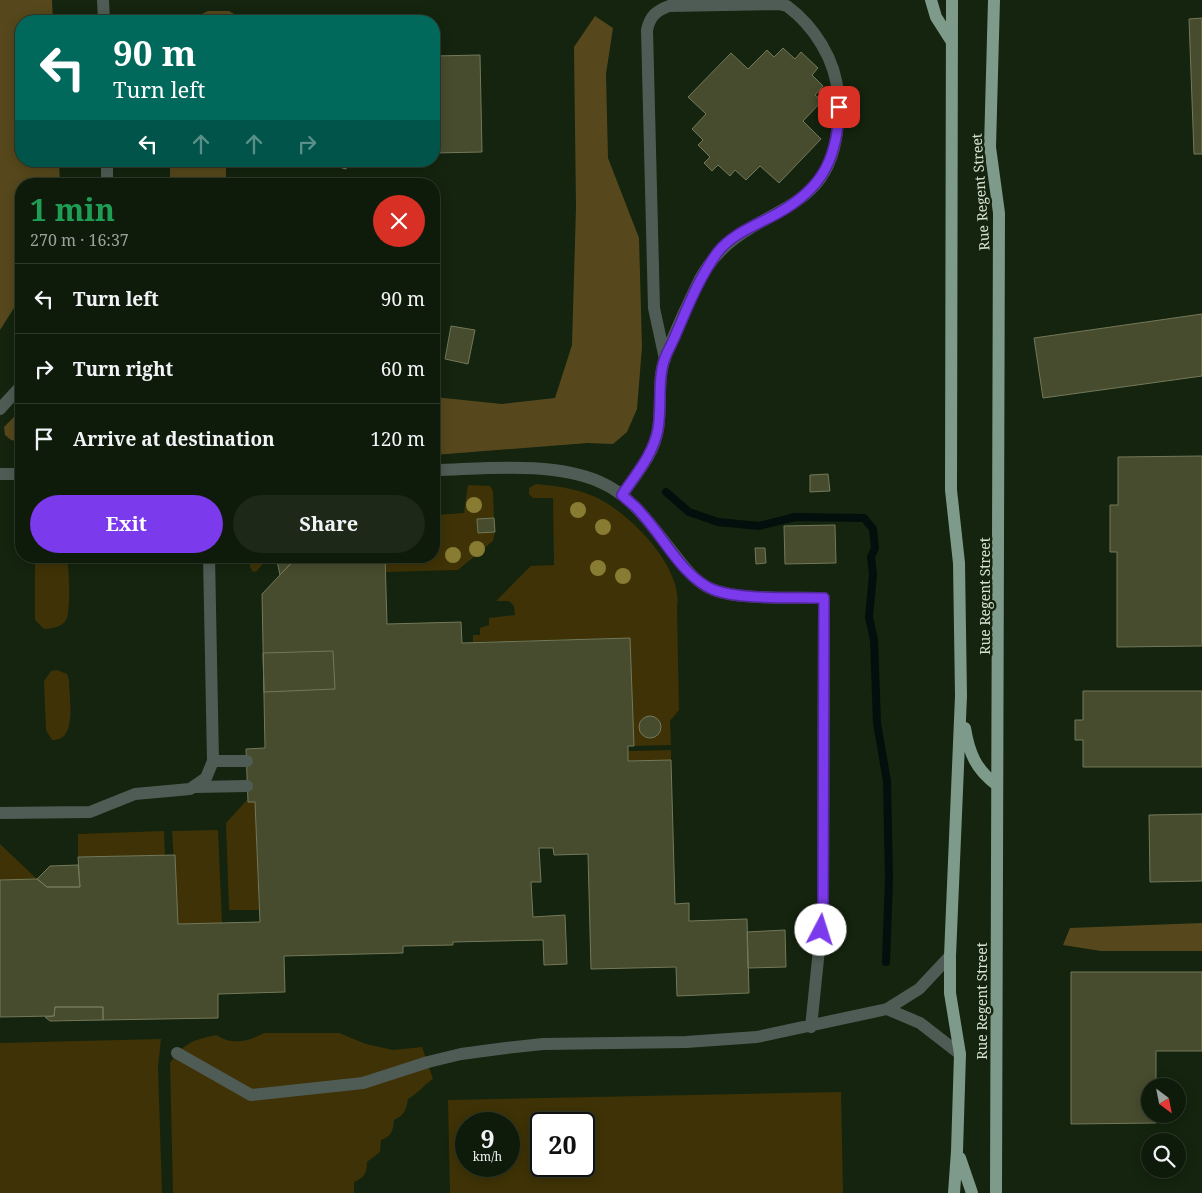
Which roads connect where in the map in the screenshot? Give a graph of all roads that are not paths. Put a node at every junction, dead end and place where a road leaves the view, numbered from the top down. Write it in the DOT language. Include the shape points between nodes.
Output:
graph roads {
  1 [pos="103,0"];
  2 [pos="931,0"];
  3 [pos="952,0"];
  4 [pos="994,0"];
  5 [pos="1003,0"];
  6 [pos="104,15"];
  7 [pos="993,39"];
  8 [pos="952,42"];
  9 [pos="664,359"];
  10 [pos="15,393"];
  11 [pos="0,409"];
  12 [pos="440,470"];
  13 [pos="0,474"];
  14 [pos="15,474"];
  15 [pos="622,495"];
  16 [pos="209,563"];
  17 [pos="961,696"];
  18 [pos="213,761"];
  19 [pos="247,761"];
  20 [pos="997,784"];
  21 [pos="247,786"];
  22 [pos="194,787"];
  23 [pos="0,813"];
  24 [pos="950,956"];
  25 [pos="887,1009"];
  26 [pos="811,1027"];
  27 [pos="177,1053"];
  28 [pos="960,1054"];
  29 [pos="957,1151"];
  30 [pos="954,1193"];
  31 [pos="972,1193"];
  32 [pos="996,1193"];
  1 -- 6 [label="lane"];
  2 -- 8 [label="main road" via="936,17"];
  3 -- 8 [label="main road, Rue Regent Street"];
  4 -- 7 [label="main road, Rue Regent Street"];
  5 -- 7 [label="main road"];
  7 -- 20 [label="main road, Rue Regent Street" via="990,147 999,213"];
  8 -- 17 [label="main road, Rue Regent Street" via="951,490 959,563"];
  9 -- 9 [label="lane" via="698,282 718,252 749,228 801,199 824,174 832,159 839,107 832,62 826,50 787,6 669,6 649,20 654,308"];
  9 -- 15 [label="lane" via="654,445"];
  10 -- 11 [label="lane"];
  12 -- 15 [label="lane" via="508,469 575,474 600,482"];
  13 -- 14 [label="lane"];
  15 -- 26 [label="lane" via="641,512 701,583 715,590 762,596 824,598 823,911"];
  16 -- 18 [label="lane"];
  17 -- 20 [label="main road" via="967,743 975,764 982,774"];
  17 -- 24 [label="main road, Rue Regent Street"];
  18 -- 19 [label="lane"];
  18 -- 22 [label="lane" via="206,778"];
  20 -- 32 [label="main road, Rue Regent Street"];
  21 -- 22 [label="lane"];
  22 -- 23 [label="lane" via="179,792 135,794 90,812"];
  24 -- 25 [label="lane" via="919,989"];
  24 -- 28 [label="main road, Rue Regent Street" via="950,993"];
  25 -- 26 [label="lane"];
  25 -- 28 [label="lane" via="920,1023"];
  26 -- 27 [label="lane" via="756,1037 686,1042 542,1044 506,1048 461,1054 363,1082 251,1095"];
  28 -- 29 [label="main road, Rue Regent Street"];
  29 -- 30 [label="main road"];
  29 -- 31 [label="main road"];
}
